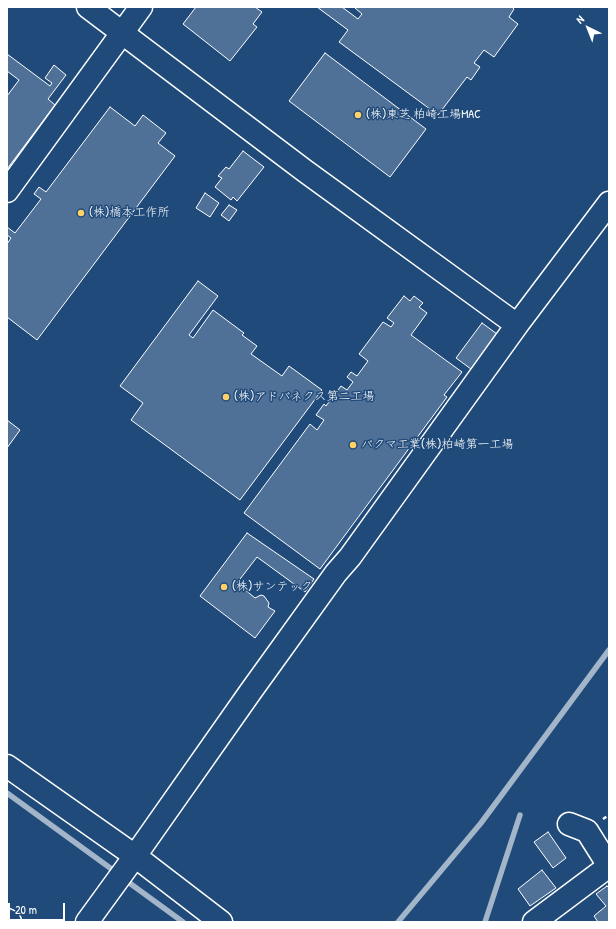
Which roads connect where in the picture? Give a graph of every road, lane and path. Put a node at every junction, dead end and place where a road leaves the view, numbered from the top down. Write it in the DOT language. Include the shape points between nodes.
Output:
graph roads {
  1 [pos="88,7"];
  2 [pos="141,7"];
  3 [pos="123,33"];
  4 [pos="7,191"];
  5 [pos="609,203"];
  6 [pos="517,325"];
  7 [pos="7,766"];
  8 [pos="569,824"];
  9 [pos="135,856"];
  10 [pos="609,866"];
  11 [pos="7,920"];
  12 [pos="10,922"];
  13 [pos="87,922"];
  14 [pos="221,922"];
  15 [pos="534,922"];
  1 -- 3 [label="street"];
  2 -- 3 [label="street"];
  3 -- 4 [label="street"];
  3 -- 6 [label="street" via="305,172"];
  5 -- 6 [label="street"];
  6 -- 9 [label="street" via="251,691"];
  7 -- 9 [label="street"];
  8 -- 10 [label="street" via="587,831"];
  9 -- 13 [label="street"];
  9 -- 14 [label="street"];
  10 -- 15 [label="street"];
  11 -- 12 [label="street"];
}
